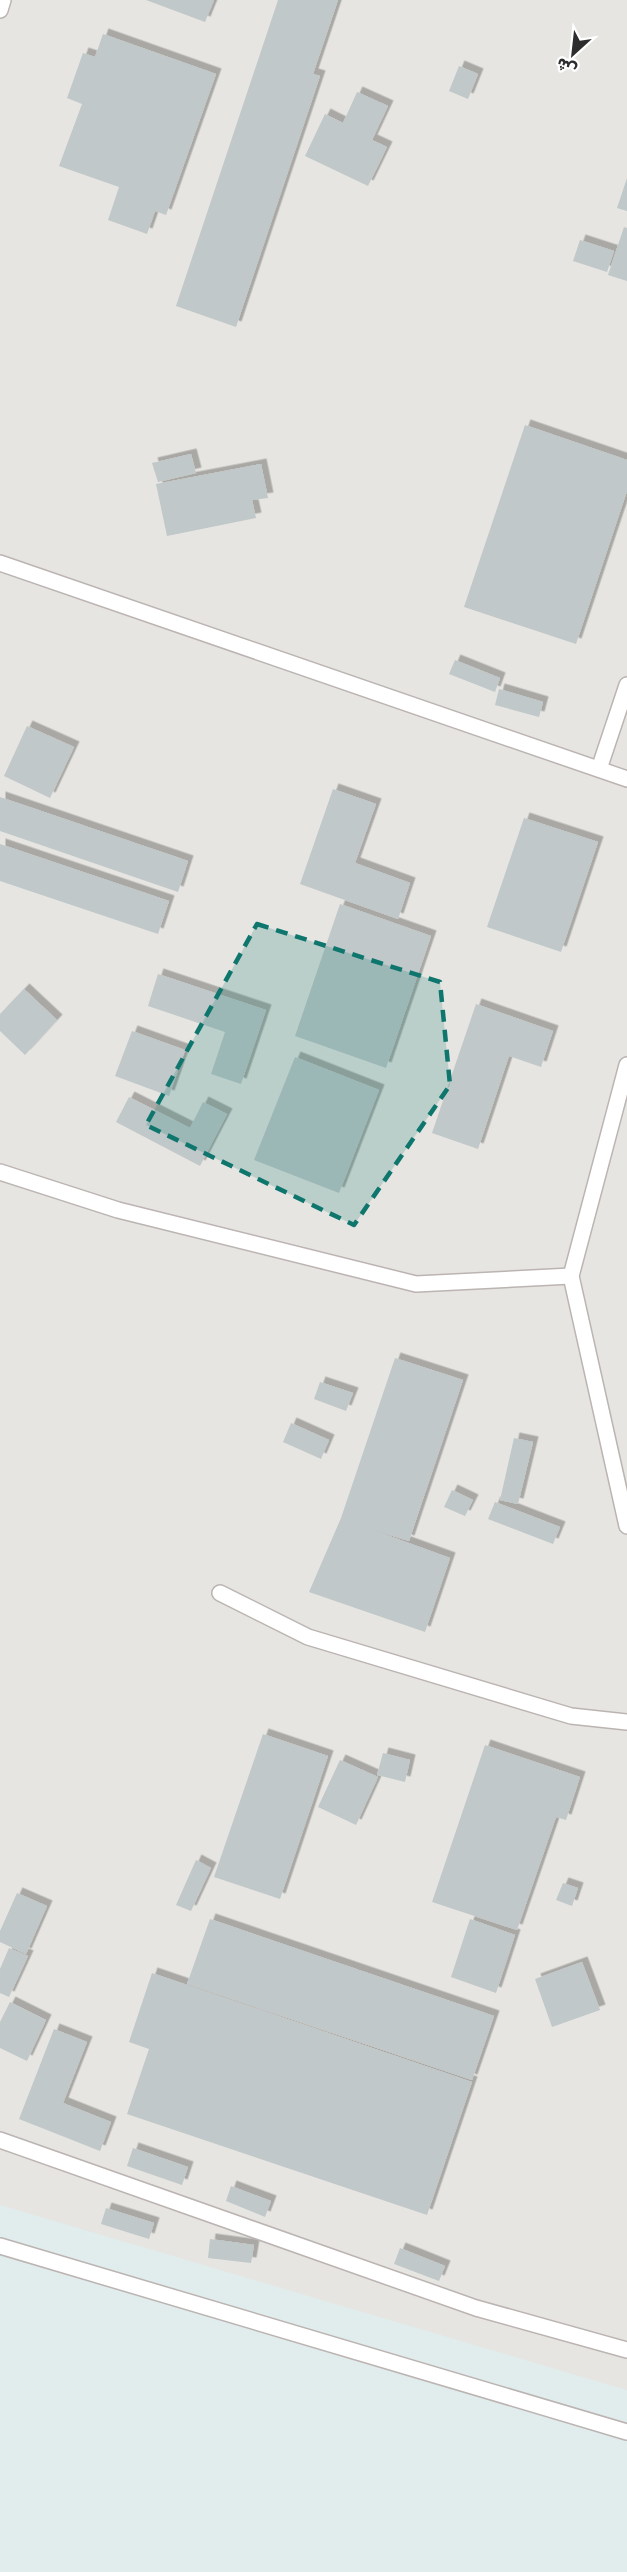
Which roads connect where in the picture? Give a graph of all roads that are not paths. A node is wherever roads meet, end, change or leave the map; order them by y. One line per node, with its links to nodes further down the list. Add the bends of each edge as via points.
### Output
1 (3, 0): 2 (lane)
2 (0, 10)
3 (0, 563): 5 (lane)
4 (627, 685): 5 (lane)
5 (599, 769): 6 (lane)
6 (627, 779)
7 (627, 1065): 9 (lane)
8 (0, 1172): 9 (lane, via 118,1210 416,1284)
9 (571, 1276): 10 (lane)
10 (627, 1526)
11 (220, 1593): 12 (lane, via 308,1637 571,1716)
12 (627, 1722)
13 (0, 2140): 15 (lane, via 476,2308)
14 (0, 2246): 16 (lane)
15 (627, 2350)
16 (627, 2432)

